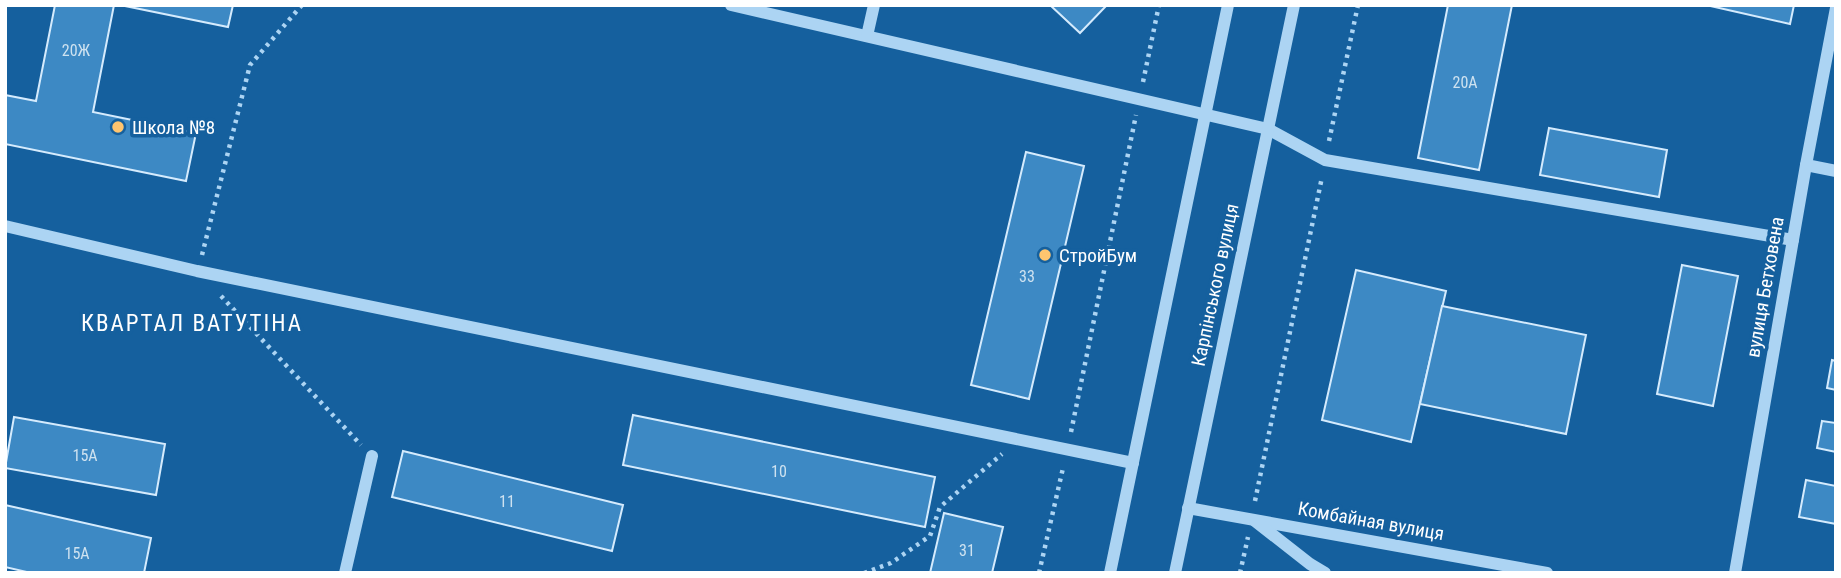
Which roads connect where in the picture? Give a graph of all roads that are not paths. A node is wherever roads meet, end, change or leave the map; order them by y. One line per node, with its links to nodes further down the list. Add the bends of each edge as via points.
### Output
1 (731, 5): 6 (street)
2 (874, 5): 6 (street)
3 (1228, 5): 7 (street)
4 (1294, 5): 8 (street, Карпінського вулиця)
5 (1836, 8): 9 (street, вулиця Бетховена)
6 (867, 36): 7 (street)
7 (1206, 114): 8 (street); 14 (street)
8 (1268, 130): 12 (street, via 1325,160); 15 (street, Карпінського вулиця)
9 (1806, 165): 10 (street); 12 (street, вулиця Бетховена)
10 (1836, 171)
11 (5, 226): 14 (street, via 197,271)
12 (1793, 240): 22 (street, вулиця Бетховена)
13 (372, 456): 17 (street)
14 (1133, 463): 18 (street)
15 (1188, 508): 16 (street, Комбайная вулиця); 19 (street, Карпінського вулиця)
16 (1252, 519): 20 (street); 21 (street, Комбайная вулиця)
17 (345, 573)
18 (1111, 573)
19 (1175, 573)
20 (1325, 573)
21 (1547, 573)
22 (1735, 573)

